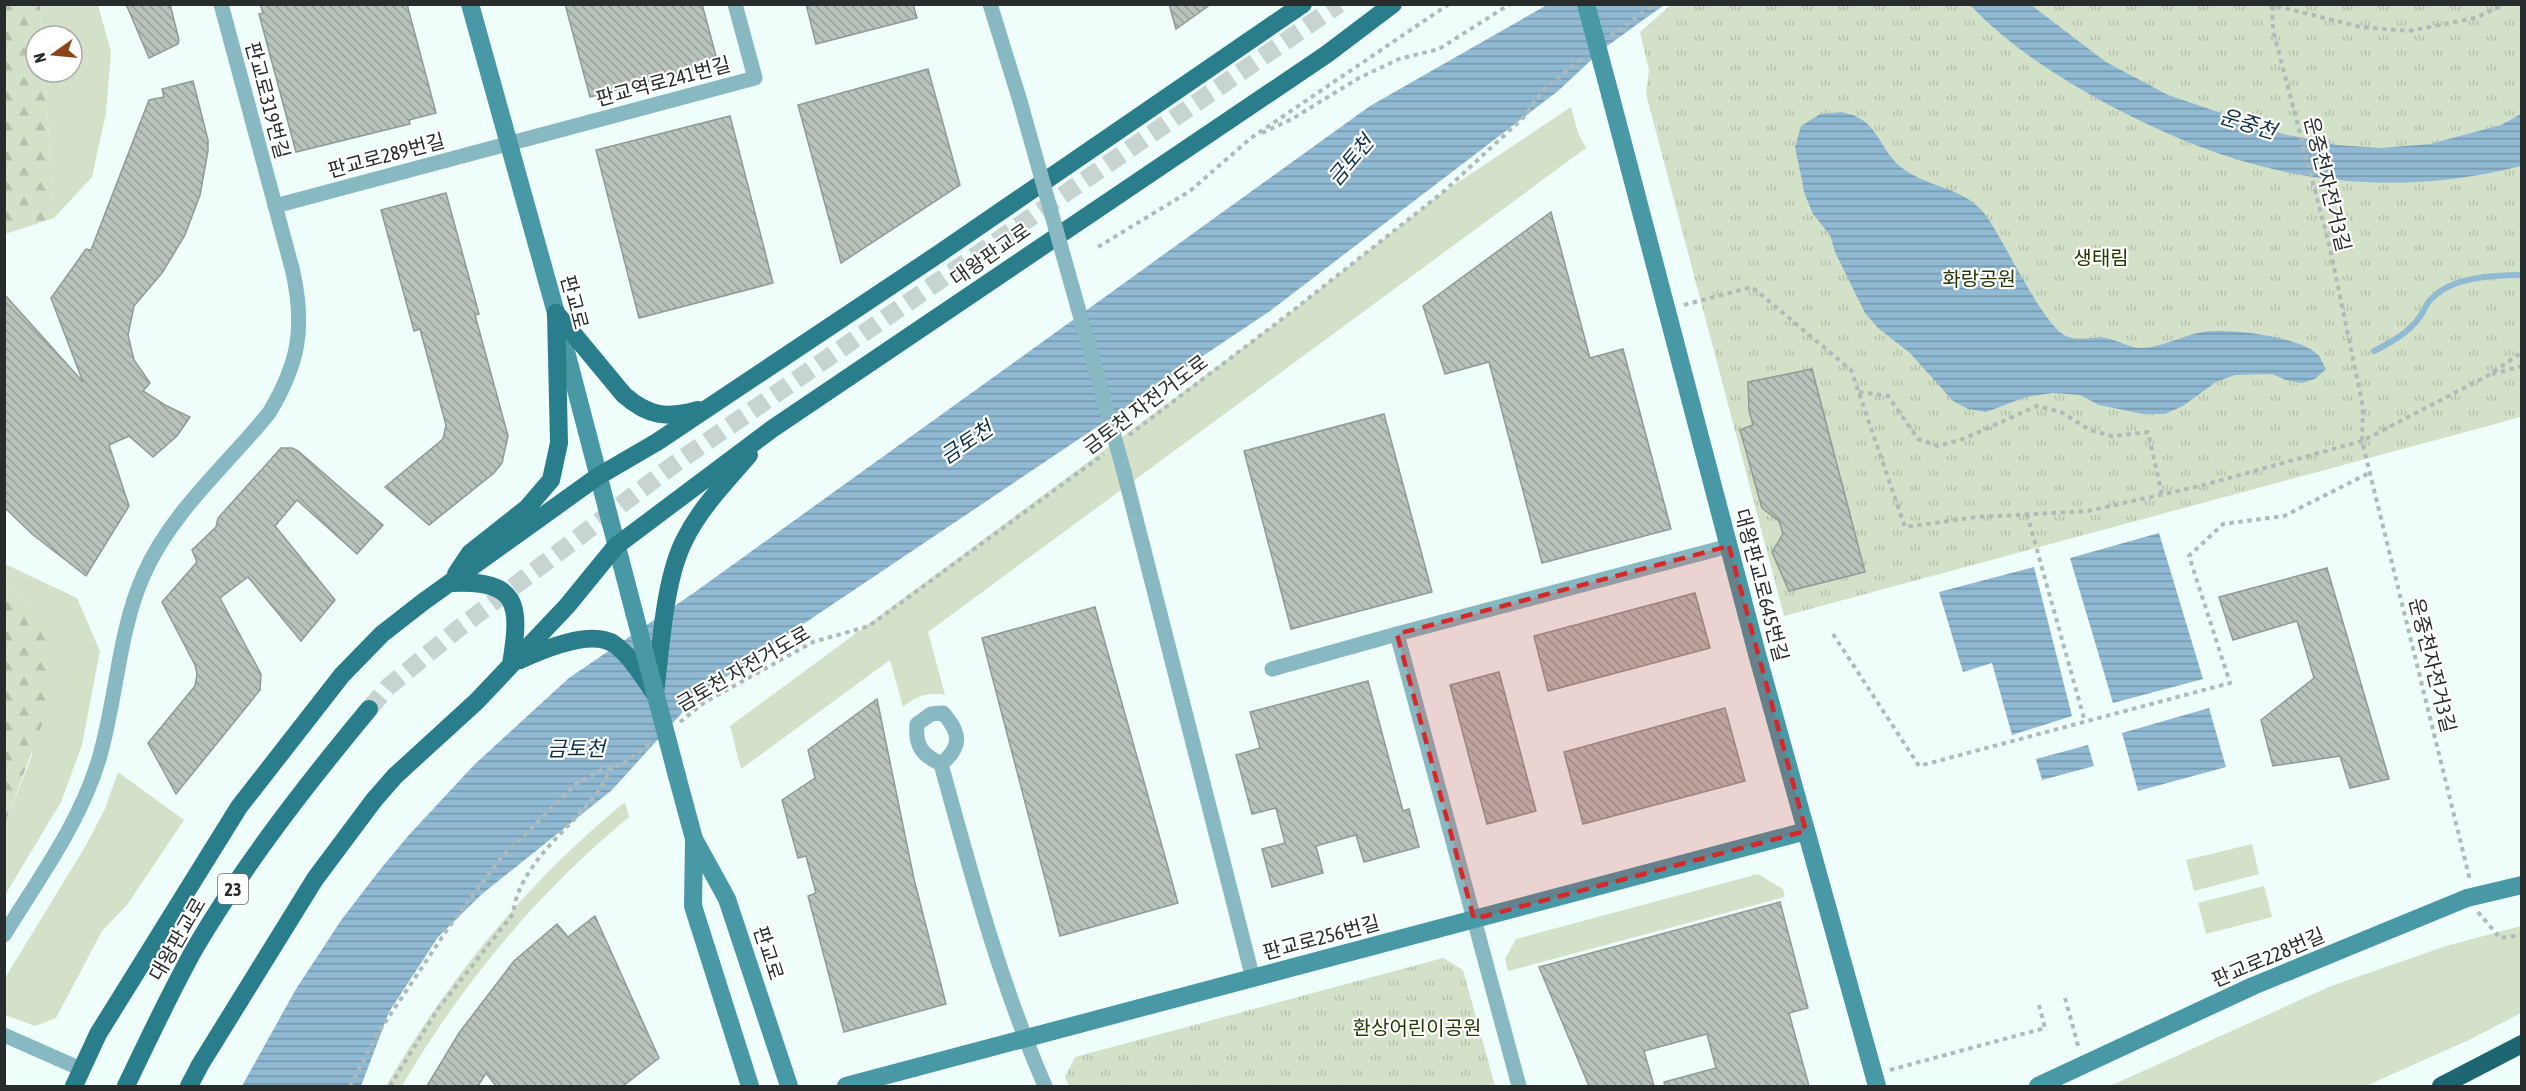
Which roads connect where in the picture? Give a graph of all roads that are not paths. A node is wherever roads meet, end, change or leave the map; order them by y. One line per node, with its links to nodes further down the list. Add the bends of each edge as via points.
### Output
1 (221, 4): 9 (street, 판교로319번길)
2 (470, 4): 8 (street, 판교로)
3 (735, 4): 8 (street, 판교역로241번길, via 755,78)
4 (990, 4): 28 (street, bridge, via 1124,472)
5 (1303, 4): 11 (main road, 대왕판교로)
6 (1393, 4): 12 (main road, 대왕판교로, via 1327,54)
7 (1586, 4): 15 (street, 대왕판교로645번길, bridge)
8 (508, 144): 9 (street, 판교로289번길); 10 (street, 판교로)
9 (275, 206): 27 (street, 판교로319번길, via 298,296 301,329 288,376 269,413 180,516 144,573 125,634 106,734 87,791 63,841)
10 (555, 313): 11 (main road, via 638,407 680,415); 13 (street, 판교로); 16 (main road, via 559,443 551,480 526,508 470,553)
11 (712, 405): 13 (main road, 대왕판교로)
12 (772, 429): 14 (main road, 대왕판교로); 20 (main road, via 708,501 678,554 666,603)
13 (597, 477): 14 (street, 판교로); 16 (main road, 대왕판교로)
14 (616, 546): 18 (main road, 대왕판교로, via 567,606); 20 (street, 판교로, bridge)
15 (1729, 546): 17 (street); 23 (street, 대왕판교로645번길)
16 (451, 584): 18 (main road, via 488,584 500,587 509,597 517,628); 32 (main road, 대왕판교로, via 402,617 362,652 277,757 214,846 112,1010)
17 (1397, 634): 19 (street); 26 (street)
18 (511, 664): 20 (main road, via 562,643 603,640 626,654); 36 (main road, 대왕판교로, via 477,701 395,776 354,824 278,936)
19 (1272, 669)
20 (655, 694): 24 (street, 판교로, bridge)
21 (369, 709): 35 (main road, 대왕판교로 / 23, via 298,795 195,948)
22 (941, 764): 30 (street, via 987,927)
23 (1806, 831): 26 (street, 판교로256번길); 33 (street, 대왕판교로645번길)
24 (694, 839): 37 (street, 판교로, via 693,906); 38 (street, 판교로, via 727,899)
25 (2522, 885): 42 (street, 판교로228번길, via 2467,897 2253,986)
26 (1474, 919): 28 (street, 판교로256번길); 41 (street)
27 (4, 934)
28 (1253, 979): 30 (street, 판교로256번길)
29 (4, 1035): 32 (street)
30 (1025, 1040): 39 (street, 판교로256번길); 40 (street)
31 (2522, 1044): 43 (highway)
32 (81, 1069): 34 (main road, 대왕판교로)
33 (1876, 1080)
34 (74, 1086)
35 (126, 1086)
36 (189, 1086)
37 (750, 1086)
38 (789, 1086)
39 (846, 1086)
40 (1045, 1086)
41 (1519, 1086)
42 (2038, 1086)
43 (2441, 1086)

